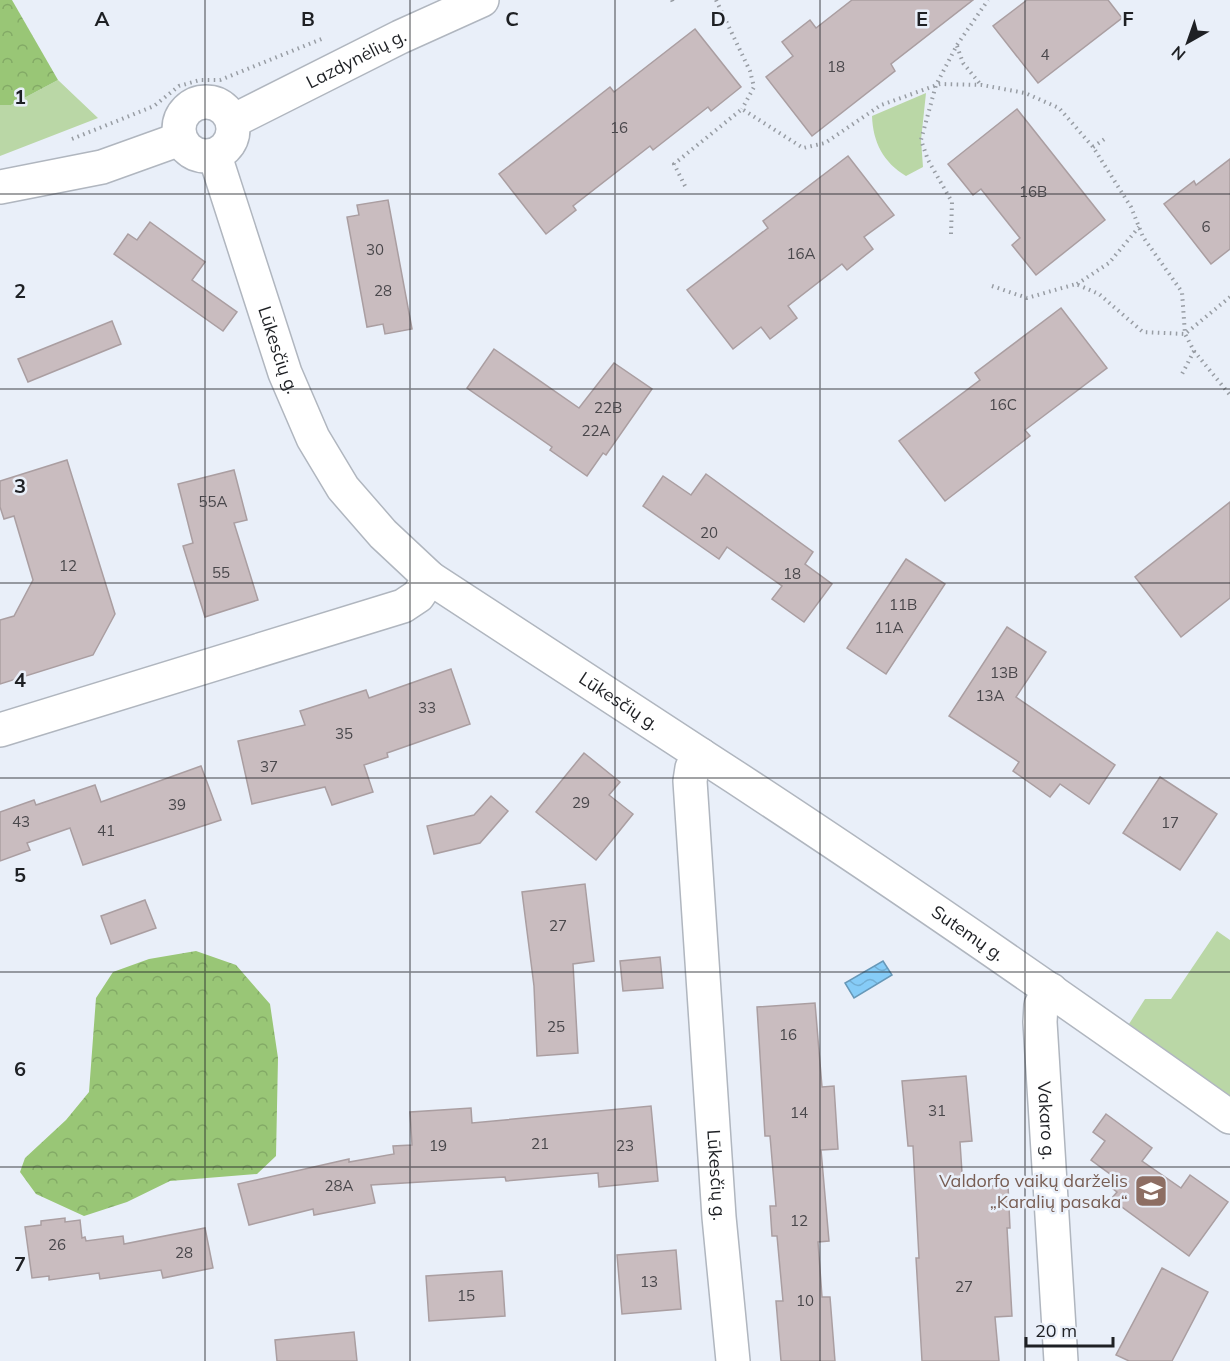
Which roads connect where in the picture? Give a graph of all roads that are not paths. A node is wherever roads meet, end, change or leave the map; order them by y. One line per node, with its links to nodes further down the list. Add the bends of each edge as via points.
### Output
1 (482, 0): 2 (street, Lazdynėlių g.)
2 (233, 121): 3 (street, via 227,110 216,103 192,105 182,114 178,126); 4 (street, via 234,135 227,148)
3 (180, 140): 4 (street, via 189,151); 5 (street, via 102,167)
4 (215, 156): 6 (street, Lūkesčių g., via 285,373 313,438 343,488 383,534)
5 (0, 187)
6 (430, 578): 7 (street, via 418,597 404,606); 8 (street, Lūkesčių g.)
7 (0, 730)
8 (701, 755): 9 (street, Sutemų g.); 11 (street, Lūkesčių g., via 692,768 690,781 719,1216)
9 (1051, 990): 10 (street, Sutemų g.); 12 (street, Vakaro g., via 1041,1005 1040,1022)
10 (1230, 1117)
11 (733, 1361)
12 (1061, 1361)

